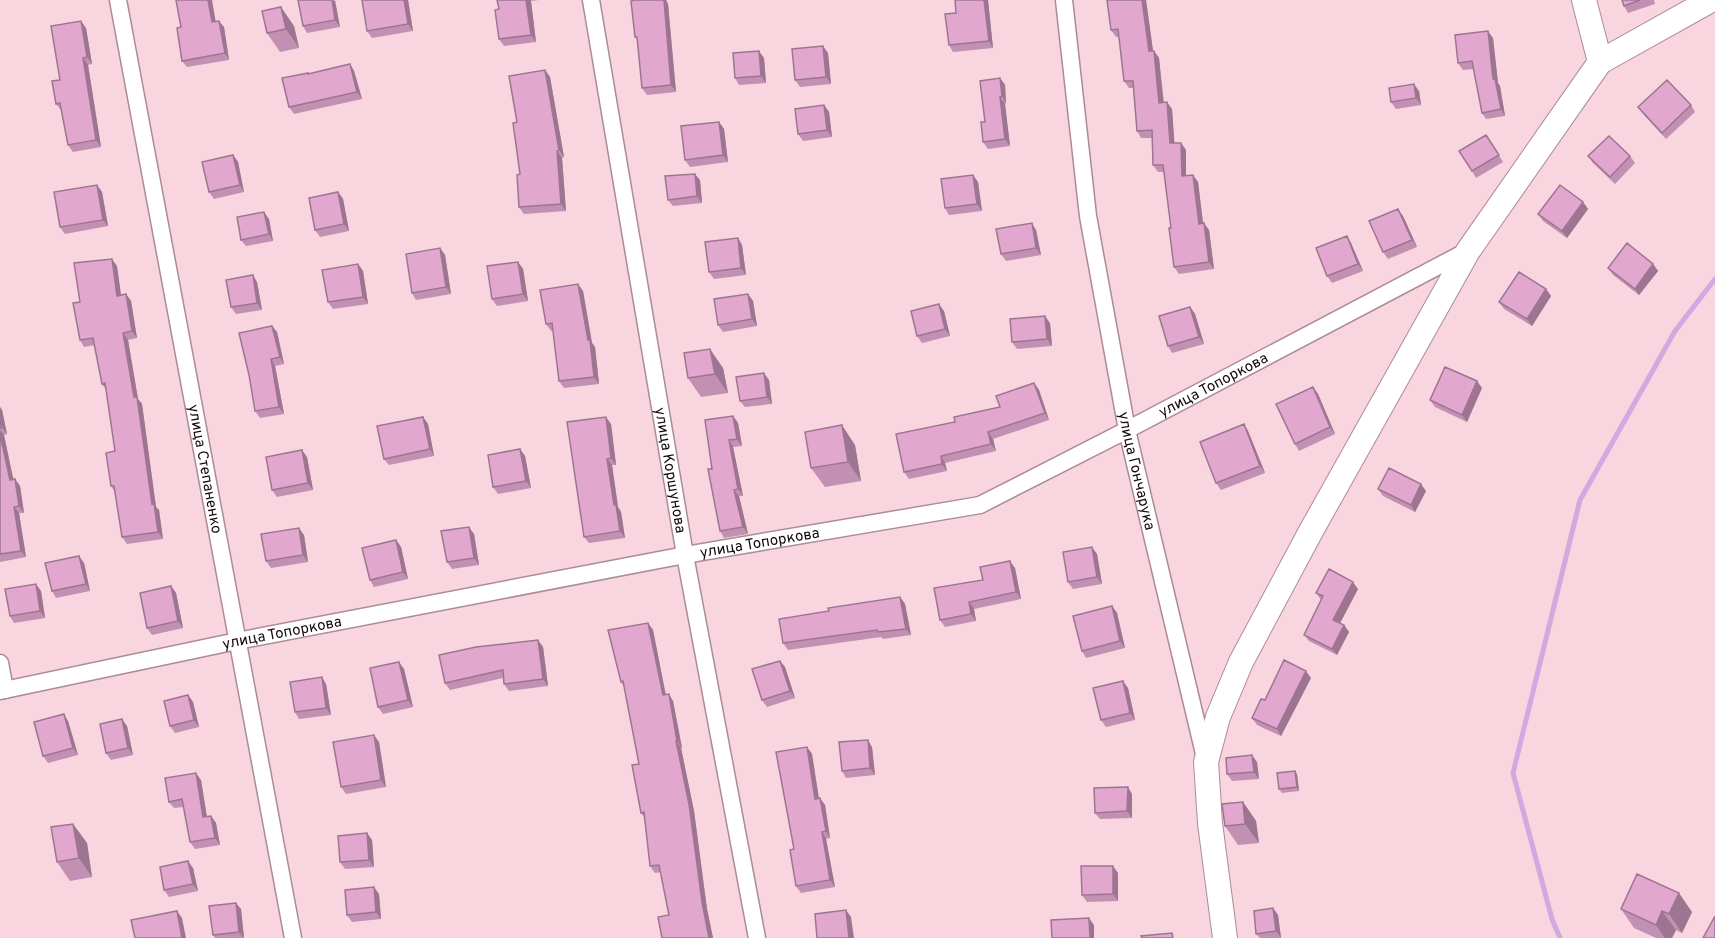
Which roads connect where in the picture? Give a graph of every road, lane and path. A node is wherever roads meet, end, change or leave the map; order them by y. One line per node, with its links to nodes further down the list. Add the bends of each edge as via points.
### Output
1 (118, 0): 10 (street, улица Степаненко)
2 (591, 0): 9 (street, улица Коршунова)
3 (1064, 0): 8 (street, улица Гончарука, via 1088,216)
4 (1584, 0): 6 (street)
5 (1712, 0): 6 (street, улица Топоркова)
6 (1600, 62): 7 (street, улица Топоркова)
7 (1468, 251): 8 (street, улица Топоркова); 13 (street, улица Топоркова, via 1240,662 1218,717)
8 (1127, 430): 9 (street, улица Топоркова, via 980,505); 13 (street, улица Гончарука)
9 (685, 555): 10 (street, улица Топоркова); 15 (street, улица Коршунова)
10 (237, 640): 12 (street, улица Топоркова); 14 (street, улица Степаненко)
11 (0, 663): 12 (street)
12 (3, 691)
13 (1206, 762): 16 (street, улица Гончарука)
14 (293, 938)
15 (757, 938)
16 (1226, 938)

